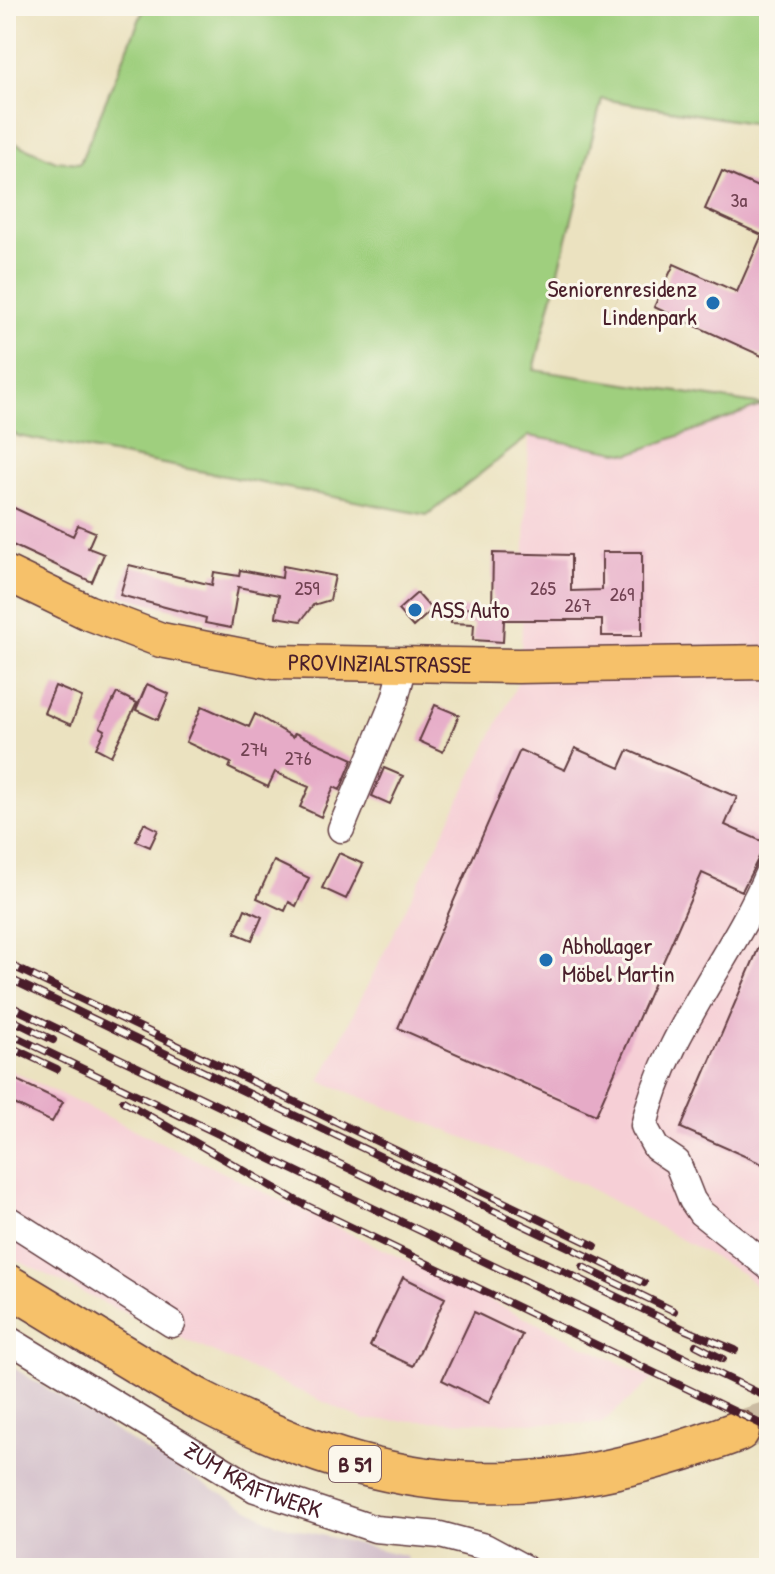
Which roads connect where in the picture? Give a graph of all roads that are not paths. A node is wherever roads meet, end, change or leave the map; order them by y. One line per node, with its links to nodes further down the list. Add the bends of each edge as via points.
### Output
1 (6, 573): 3 (main road, PROVINZIALSTRASSE, via 122,627 216,654 274,662)
2 (769, 662): 3 (main road, PROVINZIALSTRASSE)
3 (404, 665): 4 (lane)
4 (341, 829)
5 (769, 871): 7 (lane, via 750,915 704,985 662,1071 644,1126 656,1148 677,1162 701,1213)
6 (6, 1218): 9 (lane)
7 (769, 1267)
8 (6, 1284): 11 (highway, B 51, via 203,1401 273,1435 372,1469 467,1482 564,1480 679,1454)
9 (172, 1324)
10 (6, 1338): 12 (lane, ZUM KRAFTWERK, via 255,1489 375,1529 440,1535 485,1547)
11 (739, 1431)
12 (524, 1568)

